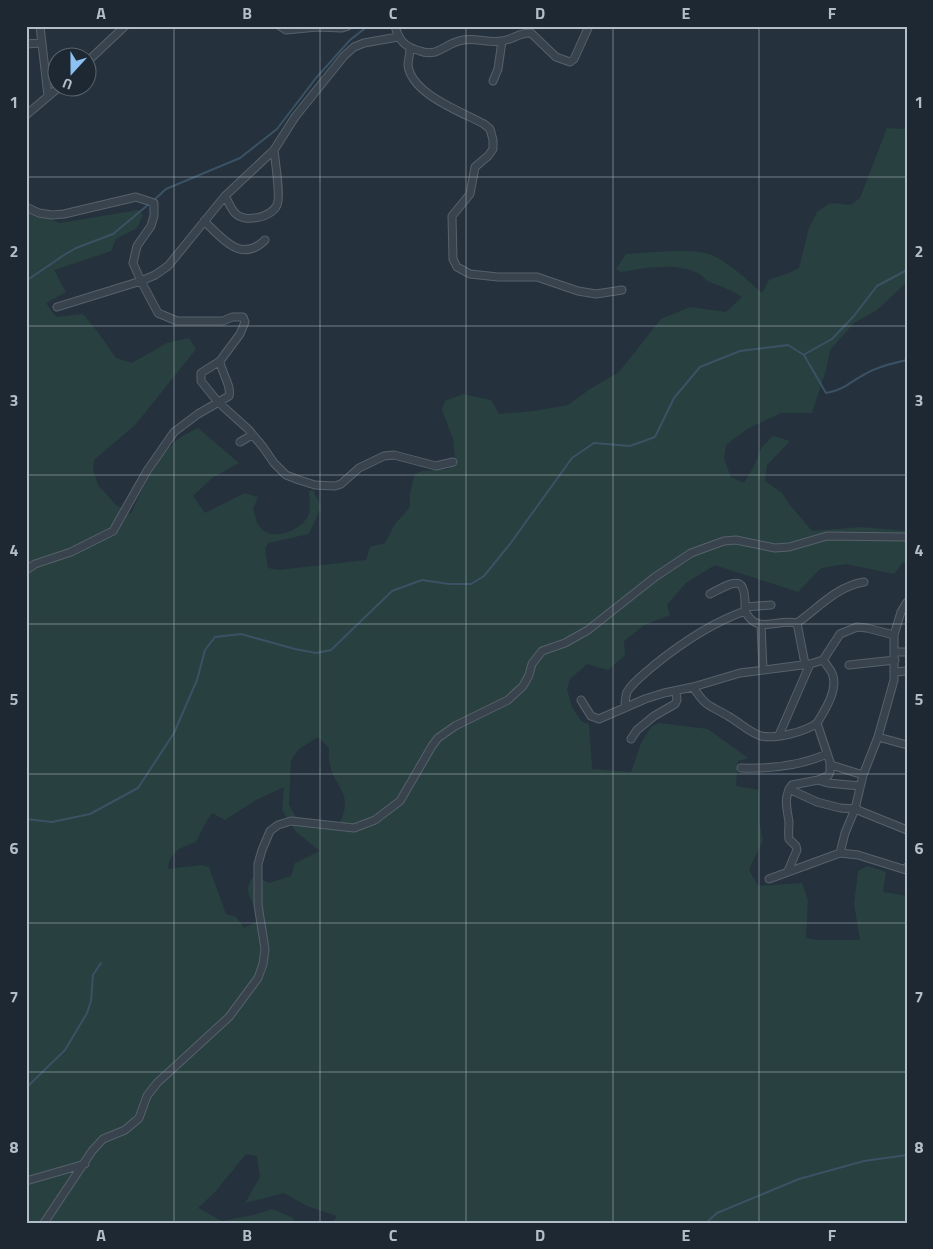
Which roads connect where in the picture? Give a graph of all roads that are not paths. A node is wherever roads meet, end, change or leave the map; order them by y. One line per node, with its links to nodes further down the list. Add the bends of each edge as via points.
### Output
1 (40, 26): 10 (street)
2 (126, 26): 13 (street)
3 (280, 26): 4 (street, via 286,30)
4 (317, 26): 5 (street)
5 (348, 26)
6 (394, 26): 8 (street)
7 (589, 26): 9 (street, via 570,62 556,57 531,33 525,32)
8 (398, 37): 12 (street); 17 (street, via 364,43 344,56 295,117)
9 (502, 41): 12 (street, via 465,40 450,43 431,53); 14 (street)
10 (42, 43): 11 (street); 15 (street)
11 (26, 44)
12 (410, 49): 23 (street, via 408,65 422,88 437,100 484,124 490,129 493,140 488,156 475,167 470,194 452,216 453,259 457,267 470,274 537,277 596,294)
13 (98, 53)
14 (493, 81)
15 (48, 96): 16 (street)
16 (26, 115)
17 (274, 150): 18 (street); 18 (street, via 278,196 277,206 270,213 255,218 243,217 236,214)
18 (225, 196): 20 (street)
19 (26, 206): 22 (street, via 52,215 136,197 150,202 154,216 137,246 133,263)
20 (204, 221): 21 (street, via 235,249 250,250); 22 (street, via 168,266)
21 (265, 240)
22 (141, 282): 24 (street); 25 (street, via 158,313 177,322 243,317 246,322 244,328)
23 (622, 290)
24 (57, 307)
25 (220, 361): 26 (street, via 230,391 229,396); 26 (street, via 200,377)
26 (218, 402): 27 (street); 31 (street, via 174,432 147,471 113,531)
27 (252, 434): 28 (street); 29 (street, via 286,475 315,485 341,484 359,468 384,456 394,455 436,466)
28 (240, 442)
29 (453, 462)
30 (907, 537): 70 (street, via 827,536 775,548 736,540 691,553 588,630 542,651 532,664 523,686 508,700 438,738 400,800 385,813 354,828 291,821 270,831 258,864 258,905 265,949 258,978 229,1017 157,1083 147,1096 139,1118 125,1130 103,1139)
31 (26, 570)
32 (864, 582): 37 (street, via 844,588)
33 (710, 594): 36 (street, via 727,584 740,584 744,589)
34 (907, 602): 39 (street)
35 (771, 605): 36 (street)
36 (745, 609): 38 (street, via 750,620); 51 (street, via 680,645 636,680 627,693)
37 (796, 623): 38 (street); 43 (street)
38 (760, 625): 45 (street)
39 (894, 635): 41 (street); 42 (street, via 867,628 848,630 840,634)
40 (907, 652): 41 (street)
41 (895, 656): 44 (street); 47 (street)
42 (823, 660): 43 (street); 52 (street, via 834,683)
43 (808, 664): 45 (street); 53 (street)
44 (849, 665)
45 (763, 670): 48 (street)
46 (907, 671): 47 (street)
47 (895, 672): 54 (street)
48 (693, 687): 49 (street); 53 (street, via 702,702 760,736)
49 (676, 691): 51 (street); 55 (street, via 676,704 654,716)
50 (581, 700): 51 (street, via 594,718 599,719)
51 (626, 708)
52 (817, 723): 53 (street, via 800,732); 57 (street)
53 (779, 735)
54 (878, 737): 56 (street); 60 (street)
55 (631, 739)
56 (907, 745)
57 (827, 754): 58 (street); 59 (street, via 794,765)
58 (831, 765): 60 (street); 61 (street, via 828,776)
59 (741, 768)
60 (863, 775): 62 (street)
61 (818, 780): 62 (street); 63 (street, via 798,783)
62 (860, 786): 64 (street)
63 (790, 788): 64 (street, via 826,805); 68 (street, via 785,801 789,839 797,850)
64 (855, 810): 65 (street); 66 (street)
65 (907, 830)
66 (840, 853): 67 (street); 68 (street)
67 (907, 868)
68 (788, 871): 69 (street)
69 (769, 879)
70 (85, 1164): 71 (street); 72 (street)
71 (26, 1181)
72 (44, 1223)

